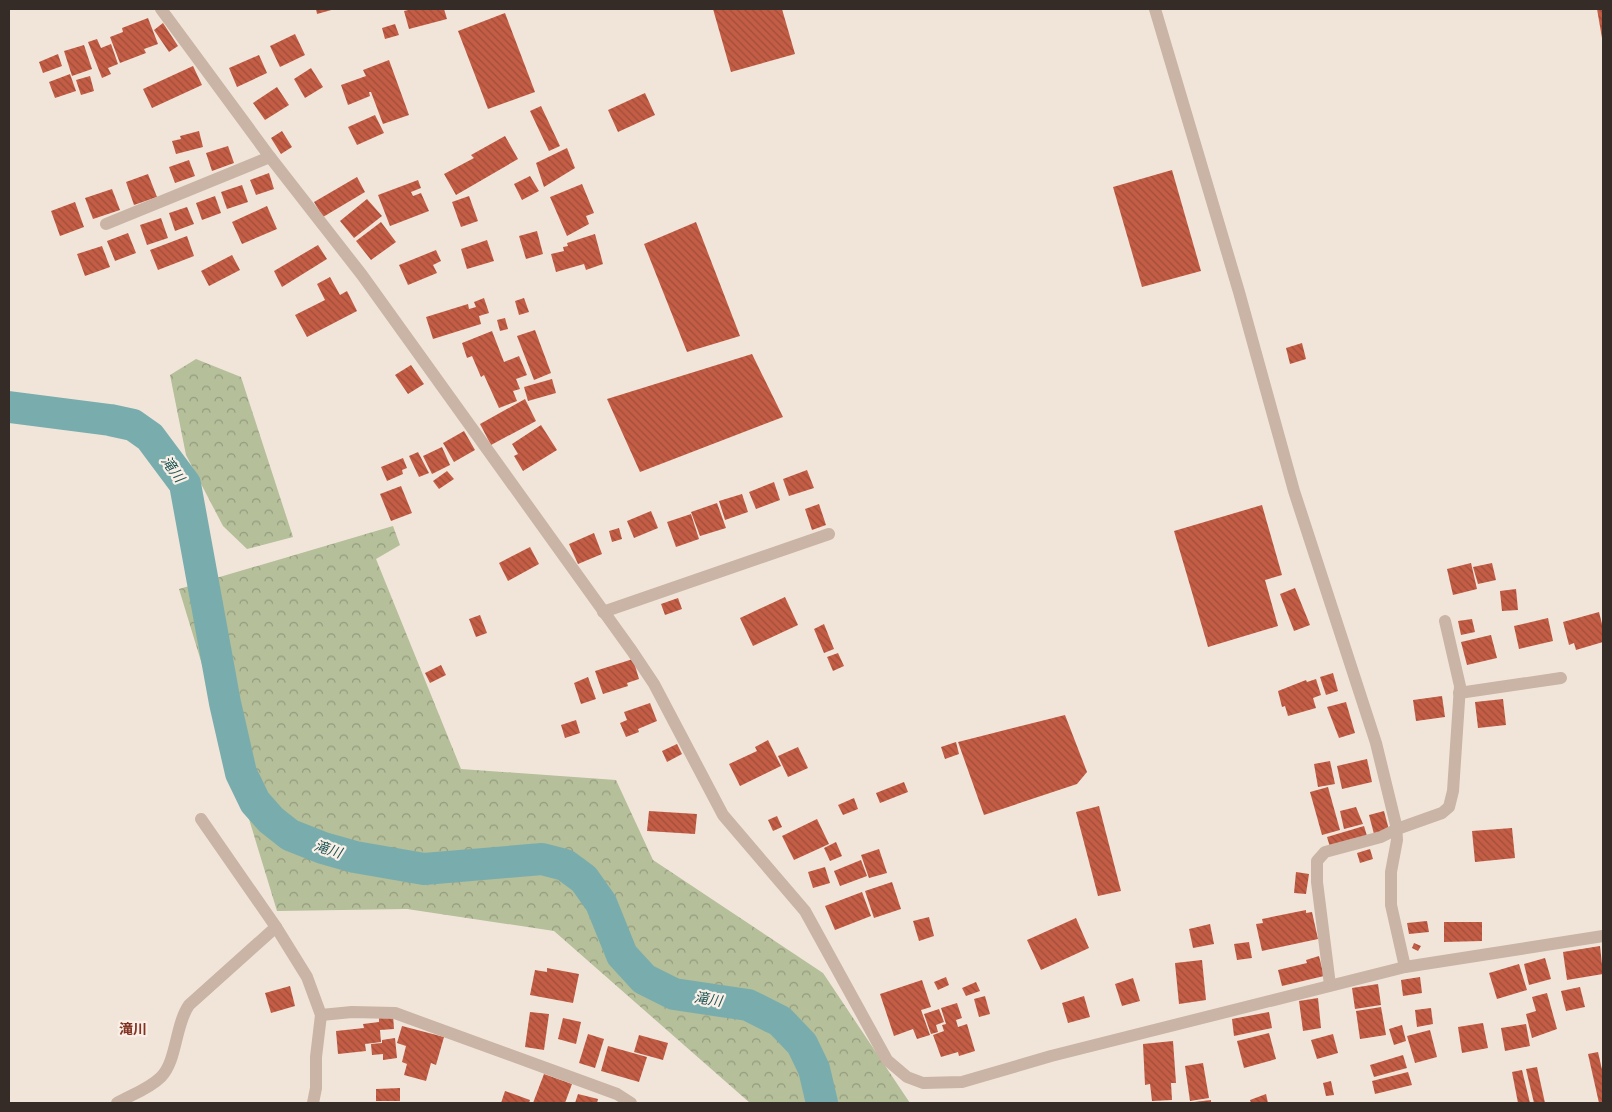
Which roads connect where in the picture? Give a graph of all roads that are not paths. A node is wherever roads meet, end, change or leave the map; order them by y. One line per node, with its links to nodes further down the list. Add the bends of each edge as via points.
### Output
1 (162, 9): 3 (street)
2 (1155, 9): 11 (street, via 1294,491 1376,743)
3 (270, 157): 4 (street); 6 (street, via 362,275)
4 (106, 224)
5 (829, 534): 6 (street)
6 (603, 612): 15 (street, via 654,684 724,816 805,911 886,1060 907,1077 923,1083 962,1082)
7 (1445, 621): 9 (street)
8 (1561, 678): 9 (street)
9 (1459, 693): 11 (street, via 1453,791 1449,807 1442,813)
10 (201, 819): 12 (street)
11 (1397, 828): 14 (street, via 1391,872 1391,905); 15 (street, via 1381,837 1325,852 1317,861)
12 (276, 927): 16 (street, via 307,977); 17 (street, via 189,1005 182,1016 163,1075)
13 (1603, 936): 14 (street)
14 (1405, 967): 15 (street)
15 (1330, 984)
16 (321, 1015): 18 (street); 19 (street, via 396,1013 617,1094)
17 (117, 1103)
18 (313, 1103)
19 (631, 1103)

